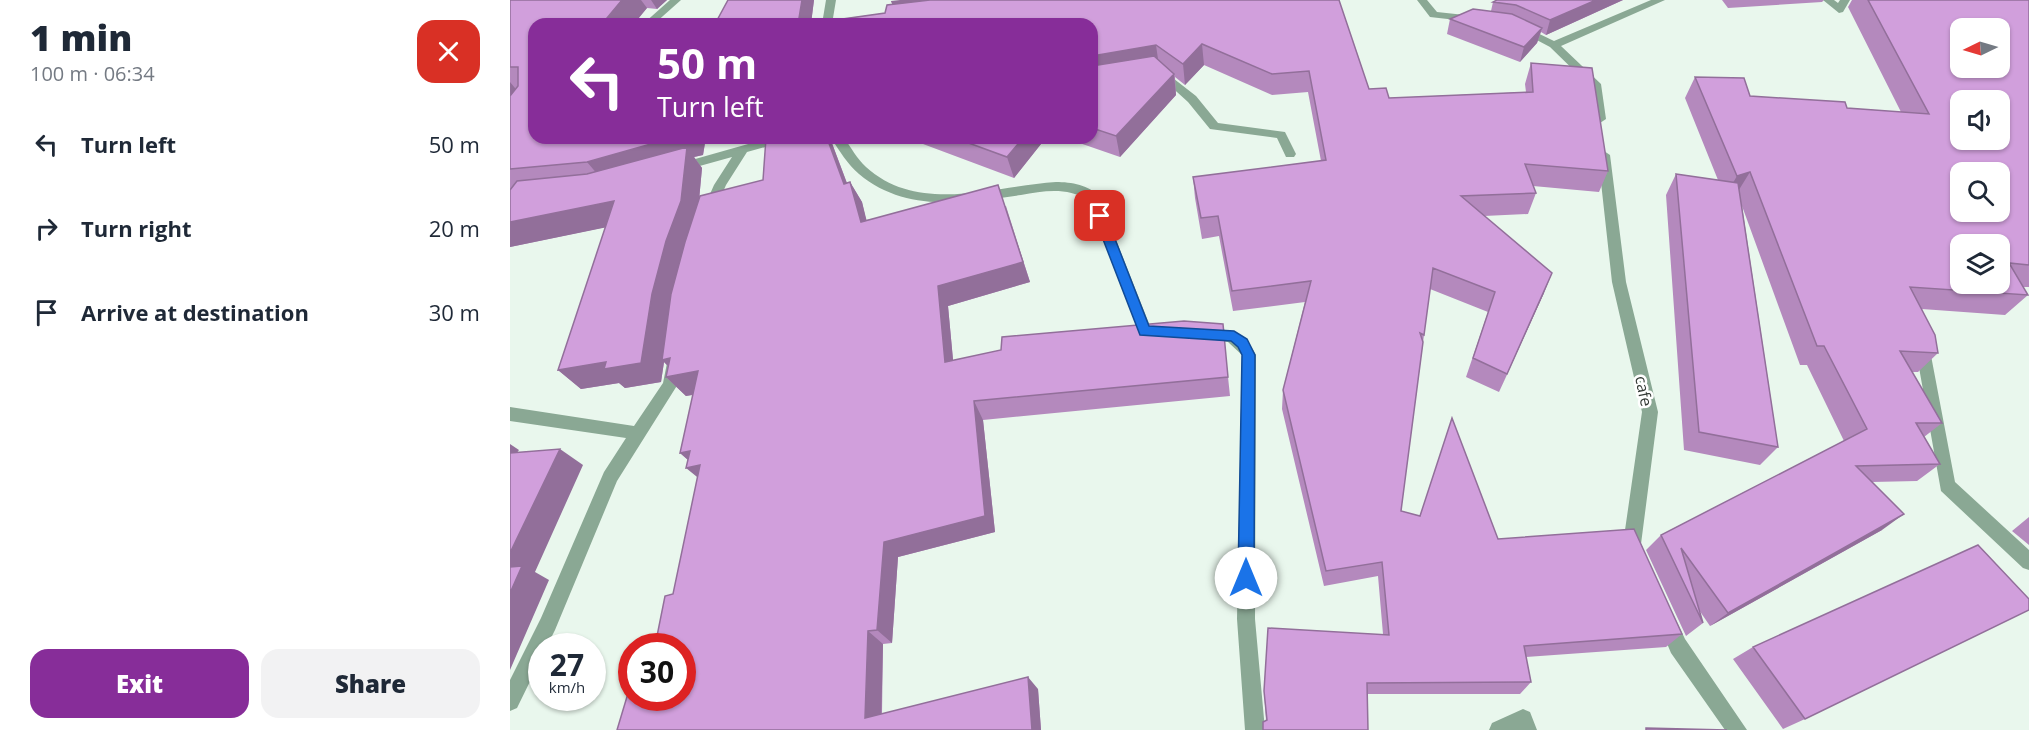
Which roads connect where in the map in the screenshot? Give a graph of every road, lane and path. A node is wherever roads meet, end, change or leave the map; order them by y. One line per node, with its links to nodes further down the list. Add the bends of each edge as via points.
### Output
1 (676, 0): 7 (street)
2 (831, 0): 8 (street)
3 (1422, 0): 9 (street, via 1434,15)
4 (1660, 0): 11 (street)
5 (1828, 0): 6 (street, via 1839,10)
6 (1845, 0)
7 (655, 18)
8 (828, 18)
9 (1490, 21)
10 (1511, 24): 11 (street, cafe)
11 (1554, 45): 26 (street, cafe, via 1595,84 1618,282 1650,412 1632,544)
12 (1148, 73): 16 (street, via 1159,71 1192,99 1214,126 1281,135)
13 (762, 144): 15 (street)
14 (842, 144): 19 (street, via 863,171 885,185 920,197 958,199 1060,185 1080,188 1093,197 1144,331)
15 (741, 150): 17 (street); 18 (street, via 720,185)
16 (1290, 154)
17 (662, 172)
18 (704, 228)
19 (1167, 332)
20 (1189, 333): 29 (street, via 1234,336 1249,355 1246,619)
21 (1921, 338): 25 (street, via 1947,486)
22 (675, 349): 24 (street, via 670,384)
23 (510, 414): 24 (street)
24 (638, 433): 28 (street, via 610,477 548,624)
25 (2029, 562)
26 (1642, 564)
27 (1660, 605): 32 (street, via 1678,646)
28 (510, 701)
29 (1255, 730)
30 (1499, 730): 31 (street, via 1523,719)
31 (1527, 730)
32 (1737, 730)

